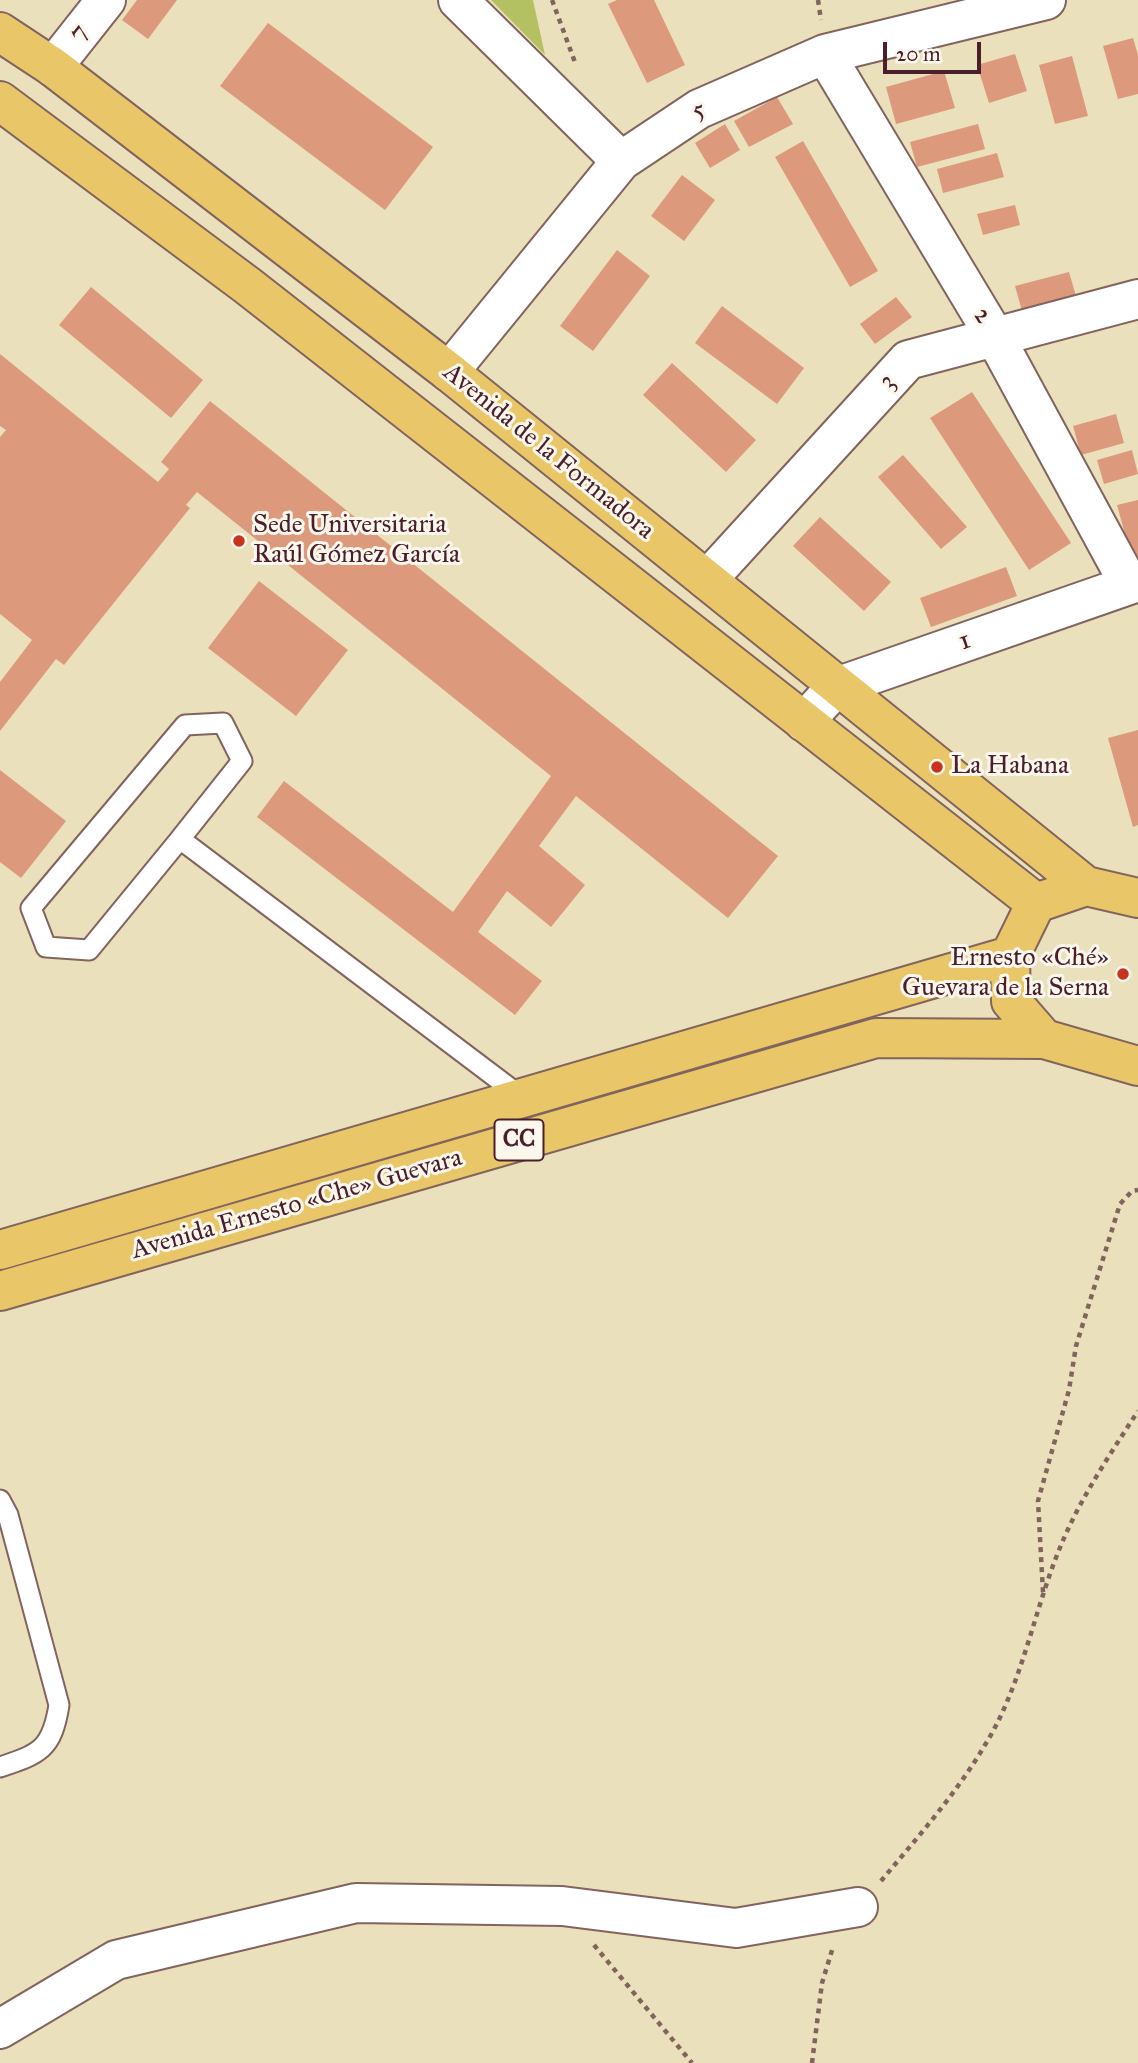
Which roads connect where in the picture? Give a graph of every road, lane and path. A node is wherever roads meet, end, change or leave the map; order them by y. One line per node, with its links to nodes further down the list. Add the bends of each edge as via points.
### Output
1 (106, 0): 6 (street, 7)
2 (458, 0): 8 (street)
3 (1046, 0): 5 (street, 5)
4 (0, 32): 6 (main road, Avenida de la Formadora)
5 (825, 54): 8 (street, 5, via 699,109); 10 (street, 2)
6 (53, 67): 11 (main road, Avenida de la Formadora)
7 (0, 101): 15 (main road, Avenida de la Formadora, via 248,286)
8 (621, 161): 11 (street, 5)
9 (1138, 299): 10 (street, 3)
10 (995, 337): 12 (street, 3, via 908,360); 13 (street, 2)
11 (449, 372): 12 (main road, Avenida de la Formadora)
12 (707, 580): 14 (main road, Avenida de la Formadora)
13 (1134, 583): 14 (street, 1)
14 (836, 687): 15 (street, 1); 17 (main road, Avenida de la Formadora)
15 (804, 722): 19 (main road, Avenida de la Formadora)
16 (180, 839): 16 (lane, via 89,950 46,947 32,908 185,725 223,723 242,761); 23 (lane)
17 (1086, 886): 18 (main road); 19 (main road)
18 (1138, 898)
19 (1036, 903): 20 (main road)
20 (1010, 956): 21 (main road, via 1011,1001); 23 (main road, Avenida Ernesto «Che» Guevara / CC)
21 (1044, 1039): 22 (main road, CC); 24 (main road, Avenida Ernesto «Che» Guevara / CC, via 876,1038)
22 (1138, 1066)
23 (523, 1097): 24 (lane); 26 (main road, Avenida Ernesto «Che» Guevara / CC)
24 (538, 1135): 27 (main road, Avenida Ernesto «Che» Guevara / CC)
25 (1138, 1190): 30 (path, via 1120,1204 1076,1346 1069,1390 1038,1501)
26 (0, 1250)
27 (0, 1291)
28 (1138, 1411): 30 (path, via 1086,1492)
29 (0, 1500): 31 (lane, via 8,1515 59,1705 56,1723 34,1756)
30 (1044, 1597): 33 (path, via 1017,1677 986,1744 927,1826)
31 (0, 1767)
32 (562, 1906): 33 (street, via 736,1928); 34 (street, via 356,1903 116,1960); 35 (path)
33 (858, 1907): 36 (path, via 834,1945 822,1983)
34 (0, 2028)
35 (692, 2063)
36 (812, 2063)

